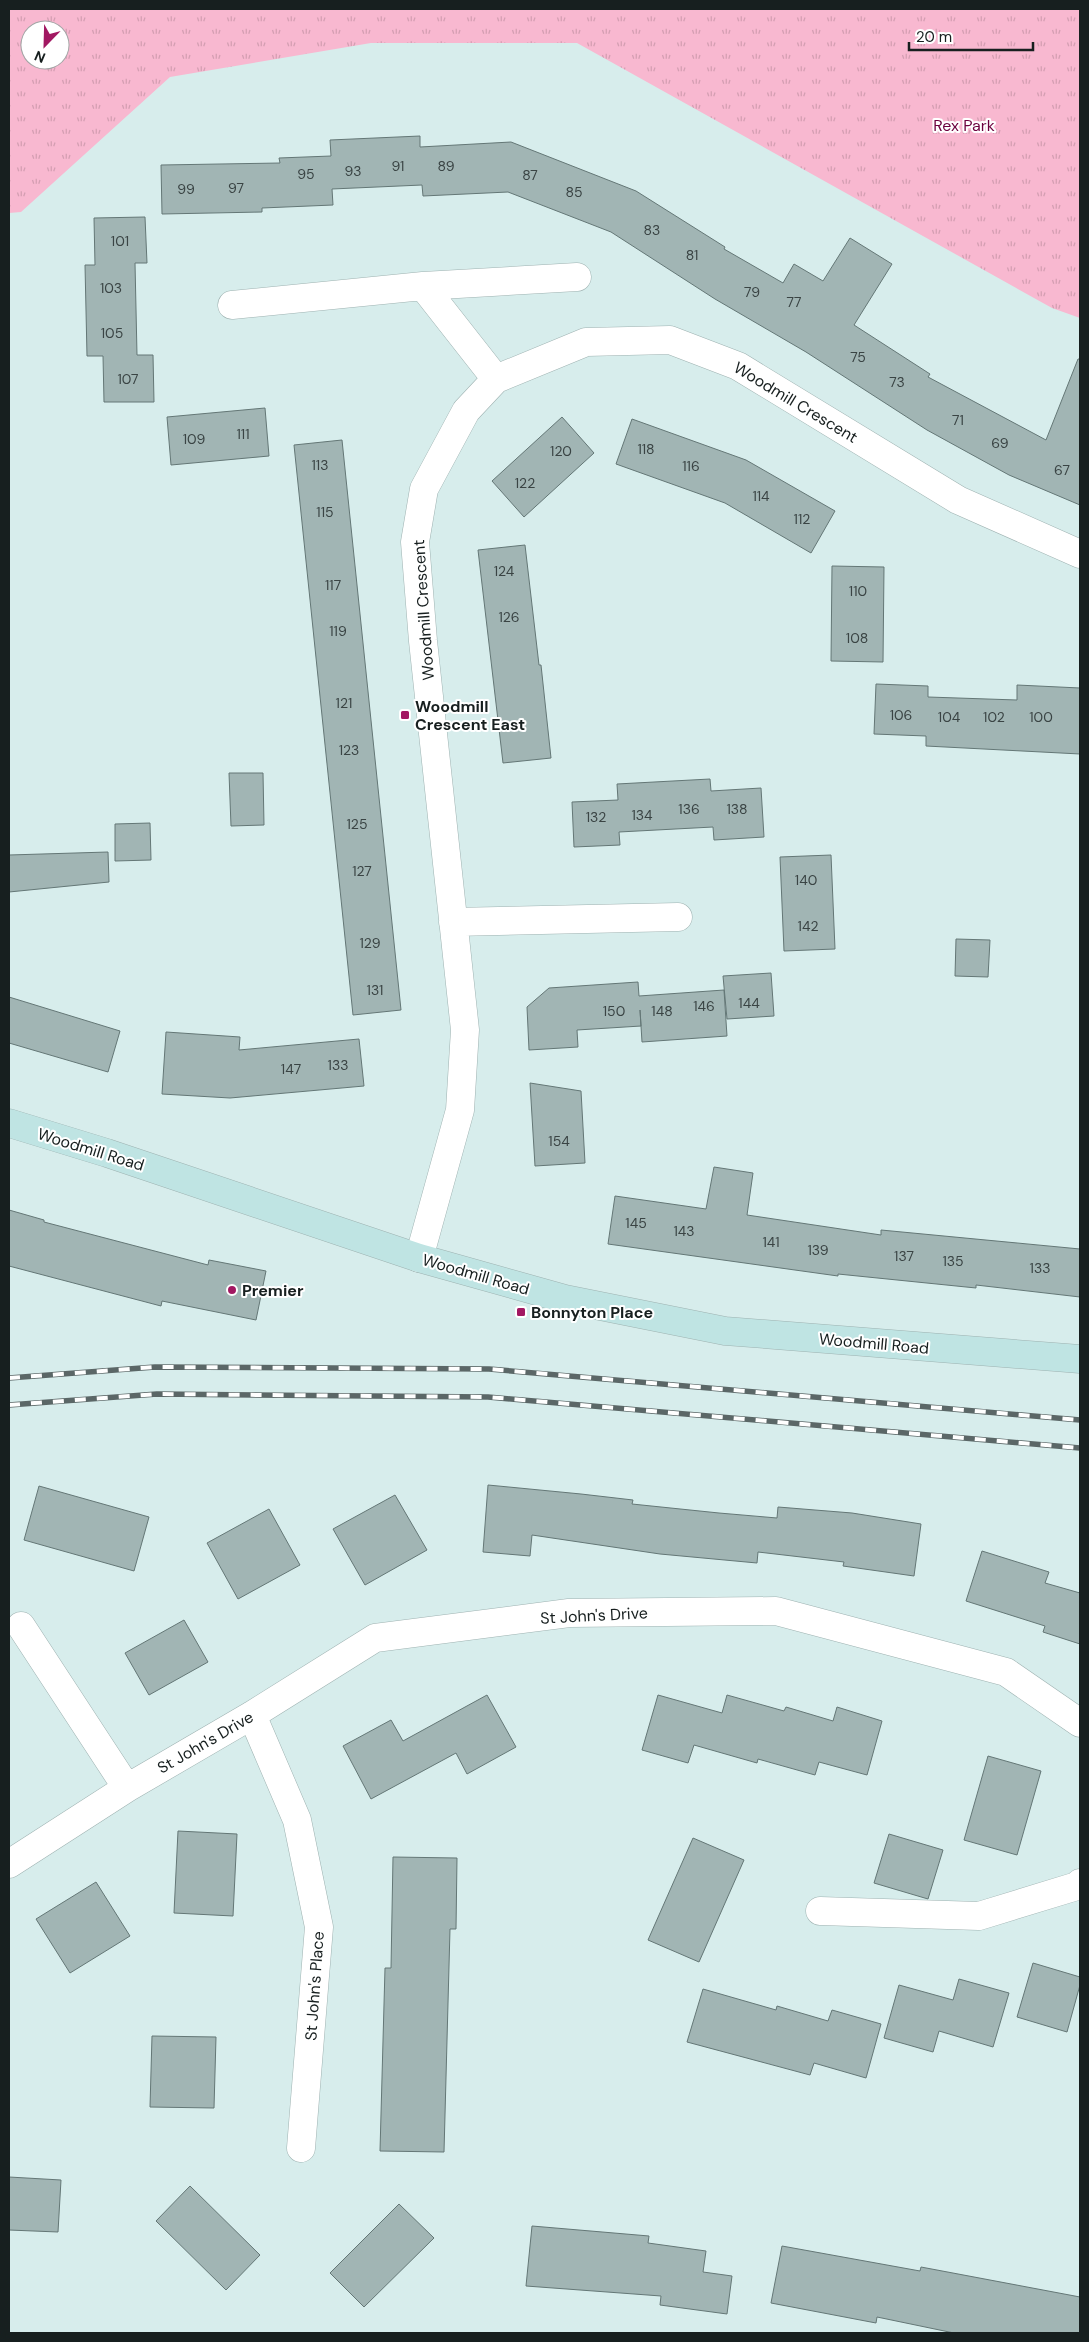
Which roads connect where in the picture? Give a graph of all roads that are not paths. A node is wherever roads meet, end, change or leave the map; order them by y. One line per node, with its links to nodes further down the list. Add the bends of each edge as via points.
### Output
1 (577, 277): 2 (street)
2 (423, 286): 3 (street); 4 (street)
3 (232, 305)
4 (496, 379): 5 (street, Woodmill Crescent, via 586,342 670,340 738,366 958,500); 7 (street, Woodmill Crescent, via 466,411 424,489 415,542)
5 (1080, 554)
6 (678, 918): 7 (street)
7 (454, 922): 9 (street, Woodmill Crescent, via 465,1030 460,1110)
8 (9, 1123): 9 (street, Woodmill Road)
9 (419, 1258): 10 (street, Woodmill Road, via 565,1299 725,1331)
10 (1080, 1359)
11 (21, 1626): 14 (street)
12 (252, 1715): 13 (street, St John's Drive, via 374,1638 569,1613 776,1611 1006,1672); 14 (street, St John's Drive); 18 (street, St John's Place, via 297,1820 319,1927)
13 (1080, 1723)
14 (127, 1788): 15 (street, St John's Drive)
15 (9, 1864)
16 (1080, 1883): 17 (street, via 979,1916)
17 (820, 1911)
18 (301, 2148)

